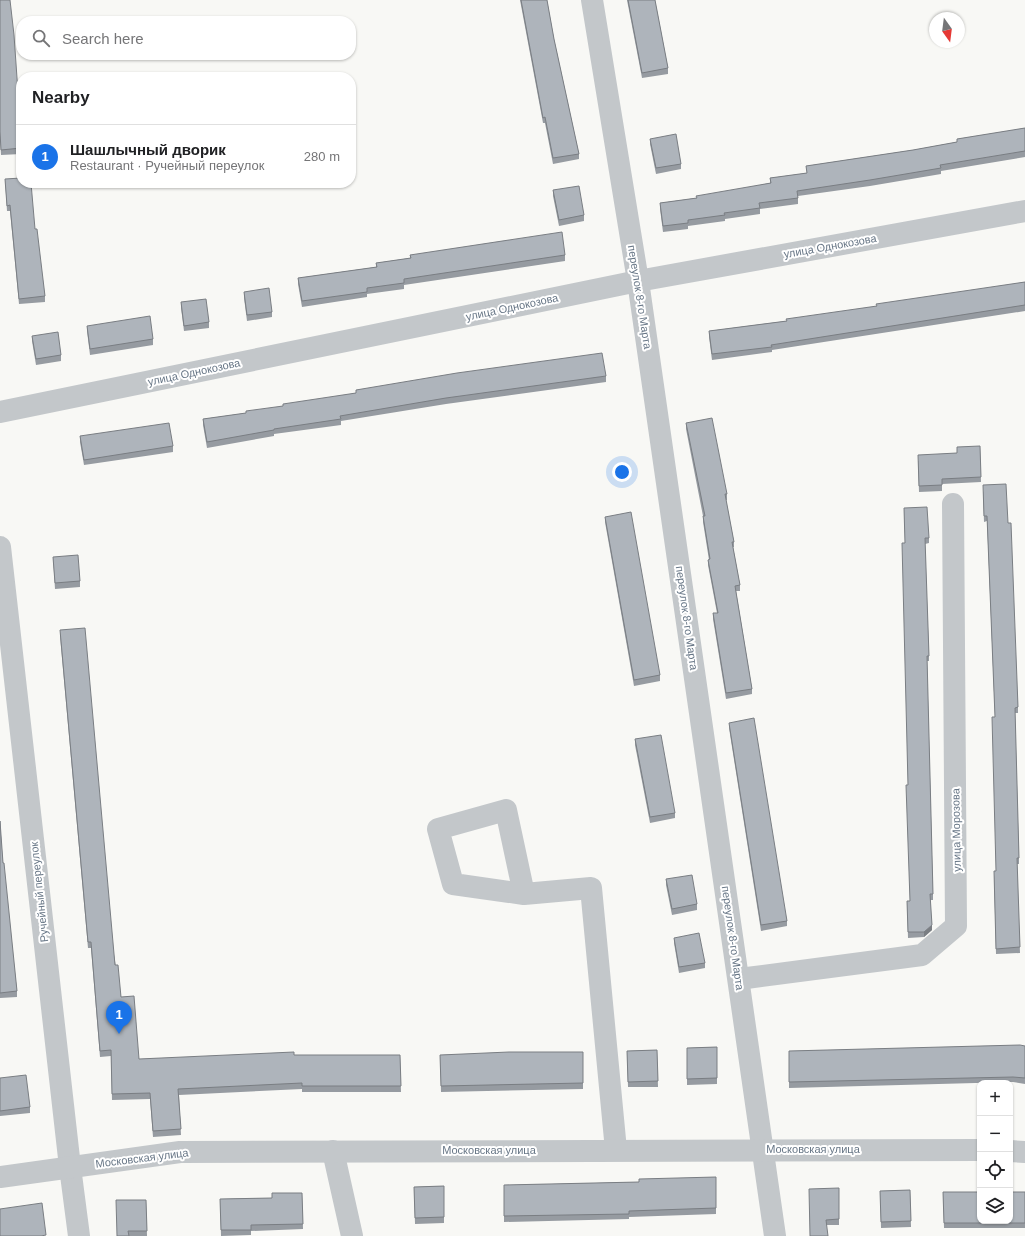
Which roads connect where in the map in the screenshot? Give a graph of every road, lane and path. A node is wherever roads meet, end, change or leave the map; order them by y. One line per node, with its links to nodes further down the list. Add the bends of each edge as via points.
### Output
1 (592, 0): 3 (street, переулок 8-го Марта)
2 (1025, 211): 3 (street, улица Однокозова)
3 (638, 280): 4 (street, улица Однокозова); 8 (street, переулок 8-го Марта)
4 (0, 412)
5 (953, 504): 8 (street, улица Морозова, via 956,926 922,955)
6 (0, 547): 15 (street, Ручейный переулок)
7 (524, 894): 7 (street, via 453,884 438,829 506,810); 10 (street, via 591,888)
8 (739, 979): 9 (street, переулок 8-го Марта)
9 (763, 1149): 10 (street, Московская улица); 11 (street, Московская улица); 19 (street, переулок 8-го Марта)
10 (616, 1150): 12 (street, Московская улица)
11 (977, 1150)
12 (333, 1151): 15 (street, Московская улица, via 180,1152); 18 (street)
13 (1013, 1152): 14 (street)
14 (1025, 1152)
15 (70, 1167): 16 (street, Московская улица); 17 (street, Ручейный переулок)
16 (0, 1176)
17 (79, 1236)
18 (352, 1236)
19 (775, 1236)

